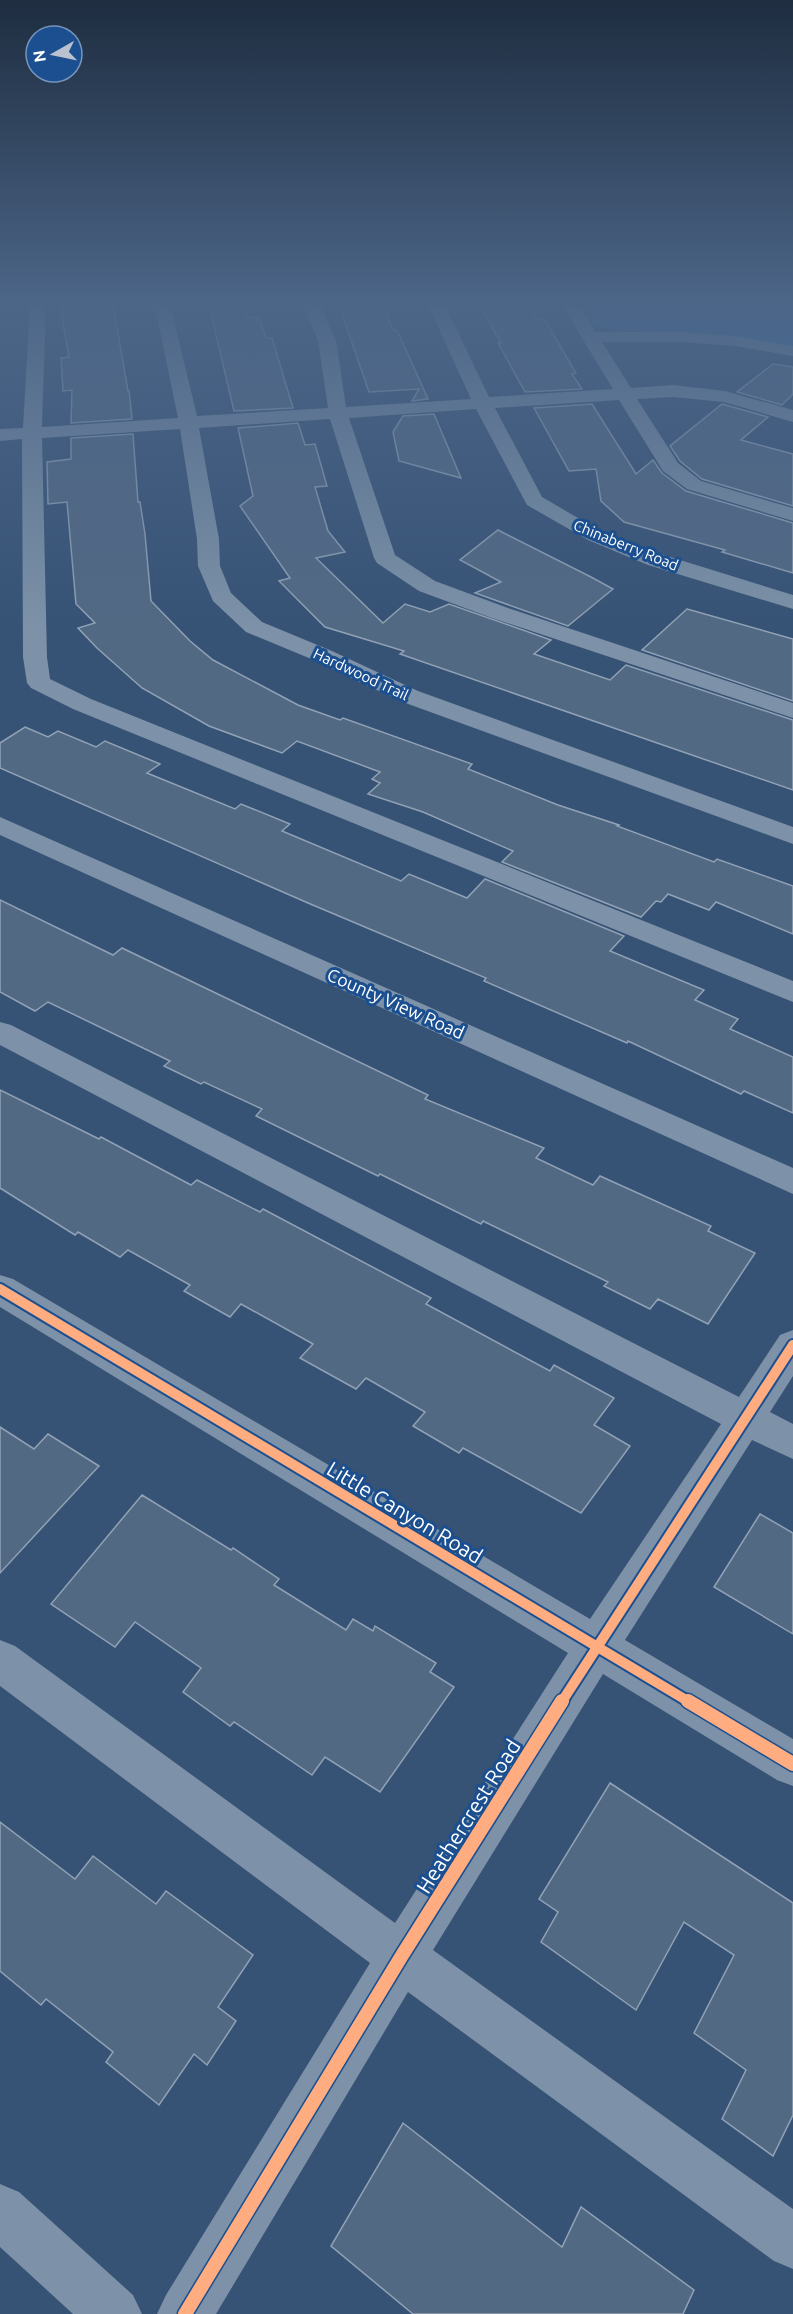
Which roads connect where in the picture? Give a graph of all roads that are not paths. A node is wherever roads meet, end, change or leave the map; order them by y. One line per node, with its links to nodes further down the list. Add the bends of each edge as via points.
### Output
1 (33, 413): 8 (street)
2 (187, 413): 7 (street, Hardwood Trail)
3 (353, 413): 6 (street)
4 (488, 413): 11 (street, Chinaberry Road, via 534,501 595,536 645,556)
5 (638, 413): 10 (street, via 670,467 694,485)
6 (338, 414): 7 (street); 12 (street, via 385,558 427,586)
7 (188, 423): 8 (street); 14 (street, Hardwood Trail, via 209,566 221,596 254,627 409,696)
8 (32, 432): 9 (street); 15 (street, via 34,657 39,683 82,704)
9 (0, 435)
10 (793, 515)
11 (793, 602)
12 (793, 711)
13 (0, 825): 17 (street, County View Road)
14 (793, 836)
15 (793, 992)
16 (0, 1032): 20 (street)
17 (793, 1182)
18 (0, 1289): 22 (street, Little Canyon Road)
19 (793, 1345): 20 (street, Heathercrest Road)
20 (746, 1418): 21 (street); 22 (street, Heathercrest Road)
21 (793, 1443)
22 (596, 1647): 24 (street, Little Canyon Road); 25 (street, Heathercrest Road)
23 (0, 1660): 25 (street)
24 (793, 1764)
25 (401, 1957): 27 (street); 29 (street, Heathercrest Road)
26 (0, 2211): 28 (street)
27 (793, 2242)
28 (114, 2314)
29 (185, 2314)

